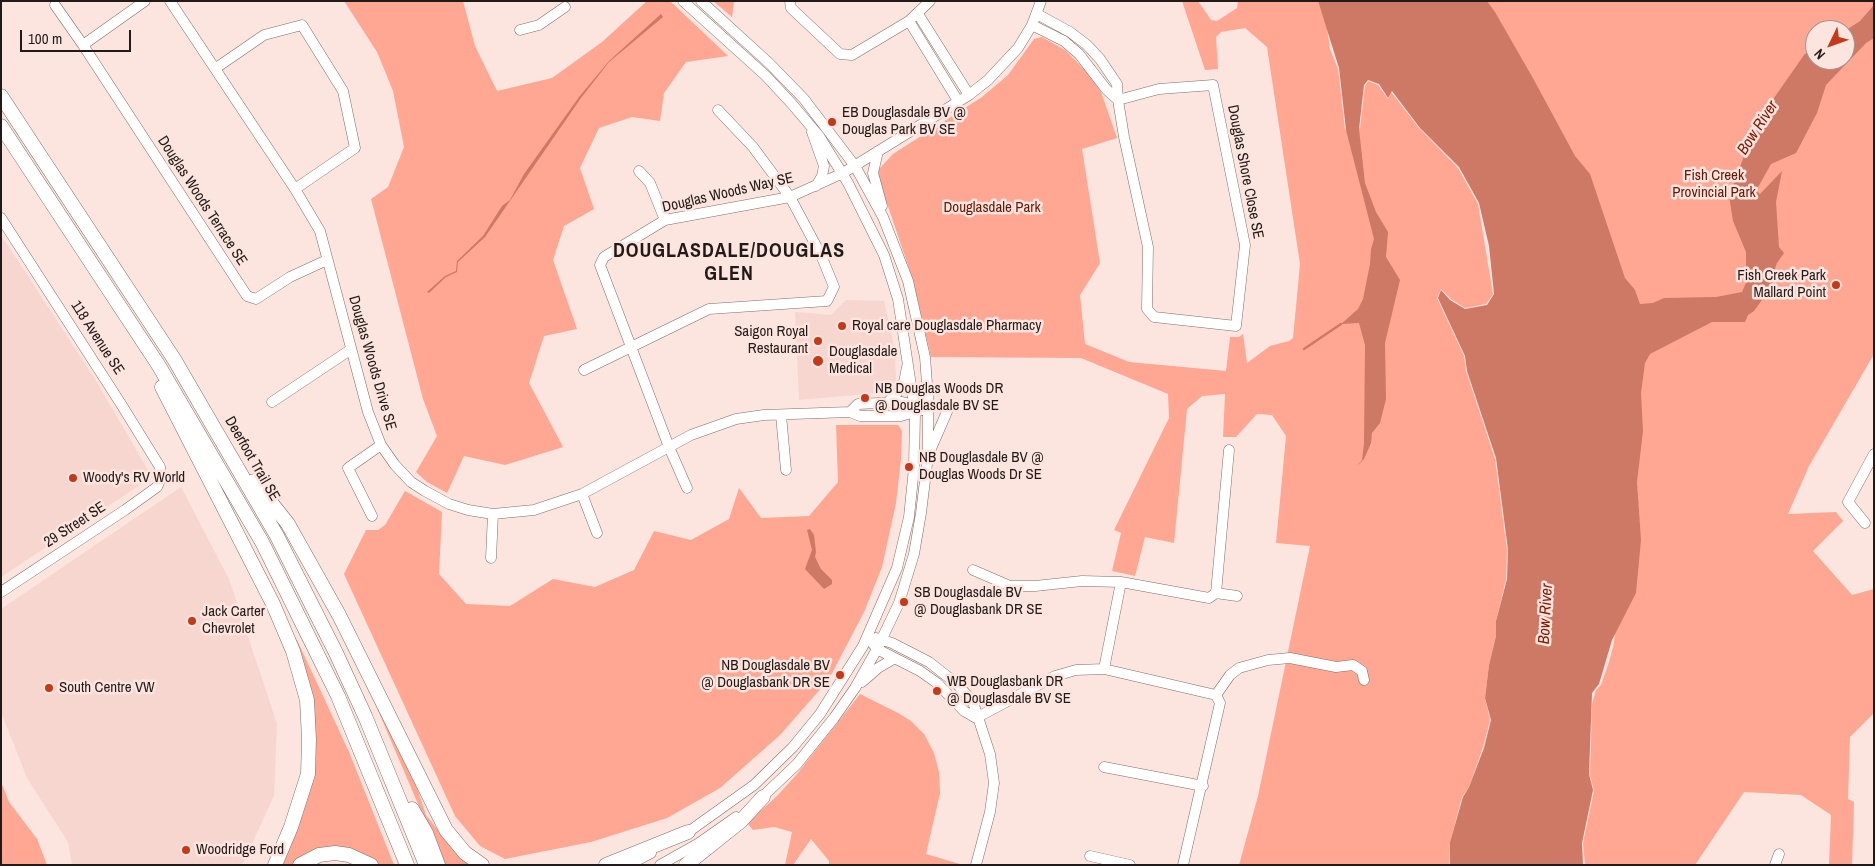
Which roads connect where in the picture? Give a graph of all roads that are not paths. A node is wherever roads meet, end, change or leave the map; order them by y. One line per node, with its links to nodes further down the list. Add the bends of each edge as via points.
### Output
1 (145, 1): 15 (street)
2 (170, 1): 16 (street, Douglas Woods Drive SE)
3 (683, 1): 22 (street, via 766,76)
4 (701, 1): 25 (street, via 804,98)
5 (790, 1): 12 (street, via 791,8 840,54 852,55)
6 (930, 1): 10 (street)
7 (1041, 1): 11 (street, Douglas Woods Way SE)
8 (566, 3): 14 (street, via 539,25)
9 (55, 5): 15 (street, Douglas Woods Terrace SE)
10 (918, 14): 12 (street); 17 (street)
11 (1036, 14): 13 (street, Douglas Woods Way SE); 19 (street, Douglas Shore Close SE, via 1070,32 1100,59 1117,84)
12 (909, 20): 20 (street)
13 (1032, 25): 17 (street, Douglas Woods Way SE, via 1002,66); 19 (street, via 1079,54)
14 (520, 30)
15 (83, 45): 34 (street, Douglas Woods Terrace SE, via 246,296 256,299 290,277)
16 (216, 68): 29 (street, Douglas Woods Drive SE); 29 (street, via 264,35 302,25 344,91 355,148)
17 (969, 95): 20 (street, Douglas Woods Way SE)
18 (1, 96): 48 (highway, Deerfoot Trail SE, via 174,358)
19 (1118, 100): 19 (street, Douglas Shore Close SE, via 1148,247 1147,308 1154,317 1236,326 1245,245 1213,85 1159,89)
20 (958, 101): 24 (street, Douglas Woods Way SE)
21 (718, 110): 30 (street, via 753,147)
22 (809, 124): 27 (street); 28 (street, via 824,166)
23 (1, 126): 35 (highway)
24 (878, 151): 25 (street, Douglas Woods Way SE); 31 (street, via 873,173)
25 (855, 166): 27 (street, Douglas Woods Way SE); 31 (street)
26 (638, 171): 33 (street, via 650,184)
27 (843, 173): 28 (street, Douglas Woods Way SE); 38 (street, via 884,255 898,299)
28 (816, 186): 30 (street, Douglas Woods Way SE)
29 (295, 189): 34 (street, Douglas Woods Drive SE, via 320,231)
30 (790, 198): 33 (street, Douglas Woods Way SE); 36 (street, via 821,255 834,287 827,301 709,309)
31 (882, 217): 44 (street, via 908,281 917,313)
32 (1, 218): 54 (street, 118 Avenue SE, via 160,467)
33 (665, 220): 36 (street, Douglas Woods Way SE, via 604,257 600,265)
34 (327, 260): 37 (street, Douglas Woods Drive SE)
35 (116, 300): 83 (highway, via 273,604 293,651 305,692 308,774); 86 (highway, via 212,453 266,550 338,696)
36 (631, 348): 39 (street); 49 (street, Douglas Woods Way SE)
37 (350, 350): 40 (street); 47 (street, Douglas Woods Drive SE)
38 (909, 359): 41 (street, via 904,382); 43 (street)
39 (584, 370)
40 (272, 402)
41 (888, 402): 43 (street, Douglas Woods Drive SE); 45 (street, Douglas Woods Drive SE, via 858,404)
42 (949, 407): 52 (street)
43 (915, 408): 44 (street, Douglas Woods Drive SE); 45 (street, Douglas Woods Drive SE, via 901,416 860,416); 67 (street, via 909,517 897,568)
44 (929, 408): 52 (street)
45 (850, 412): 46 (street, Douglas Woods Drive SE)
46 (781, 415): 49 (street, Douglas Woods Drive SE, via 736,419 691,435); 53 (street)
47 (381, 445): 57 (street, Douglas Woods Drive SE, via 411,482 425,491 455,506); 58 (street, via 348,468)
48 (226, 446): 76 (highway, Deerfoot Trail SE, via 322,625); 89 (highway, via 288,524 338,615 446,830 465,853)
49 (669, 447): 55 (street, Douglas Woods Way SE); 56 (street, Douglas Woods Drive SE)
50 (1229, 450): 65 (street)
51 (1874, 454): 59 (street, via 1848,502)
52 (928, 456): 68 (street, via 914,554 902,593)
53 (786, 470)
54 (161, 478): 64 (street, 29 Street SE, via 157,487 125,510)
55 (687, 488)
56 (582, 494): 57 (street, Douglas Woods Drive SE, via 534,510); 60 (street)
57 (492, 514): 61 (street)
58 (372, 516)
59 (1865, 523)
60 (597, 533)
61 (491, 558)
62 (972, 570): 63 (street, via 1010,586)
63 (1121, 582): 65 (street, via 1209,598); 71 (street)
64 (1, 592)
65 (1216, 592): 66 (street)
66 (1237, 596)
67 (868, 637): 68 (street); 69 (street); 80 (street, via 820,714 793,747 754,786)
68 (882, 638): 69 (street); 75 (street, via 943,671 972,702)
69 (877, 649): 70 (street); 73 (street)
70 (895, 658): 73 (street); 75 (street, via 936,682 964,711)
71 (1104, 670): 74 (street); 75 (street, via 1076,670 1056,676)
72 (1364, 680): 74 (street, via 1362,670 1353,665 1336,667 1290,658 1268,660 1239,668 1230,675)
73 (855, 688): 79 (street, via 798,764)
74 (1216, 696): 78 (street, via 1220,703)
75 (976, 718): 94 (street, via 990,754 994,783)
76 (386, 765): 87 (highway, Deerfoot Trail SE); 88 (highway, via 426,833)
77 (1104, 767): 78 (street)
78 (1203, 786): 96 (street)
79 (763, 798): 92 (street, via 700,844); 93 (highway, via 742,821)
80 (688, 832): 90 (highway); 91 (street)
81 (1780, 854): 97 (street)
82 (1090, 856): 95 (street)
83 (275, 865)
84 (300, 865): 85 (highway, via 319,855 335,853 349,855)
85 (371, 865)
86 (407, 865)
87 (426, 865)
88 (438, 865)
89 (482, 865)
90 (606, 865)
91 (628, 865)
92 (660, 865)
93 (686, 865)
94 (976, 865)
95 (1130, 865)
96 (1183, 865)
97 (1775, 865)

